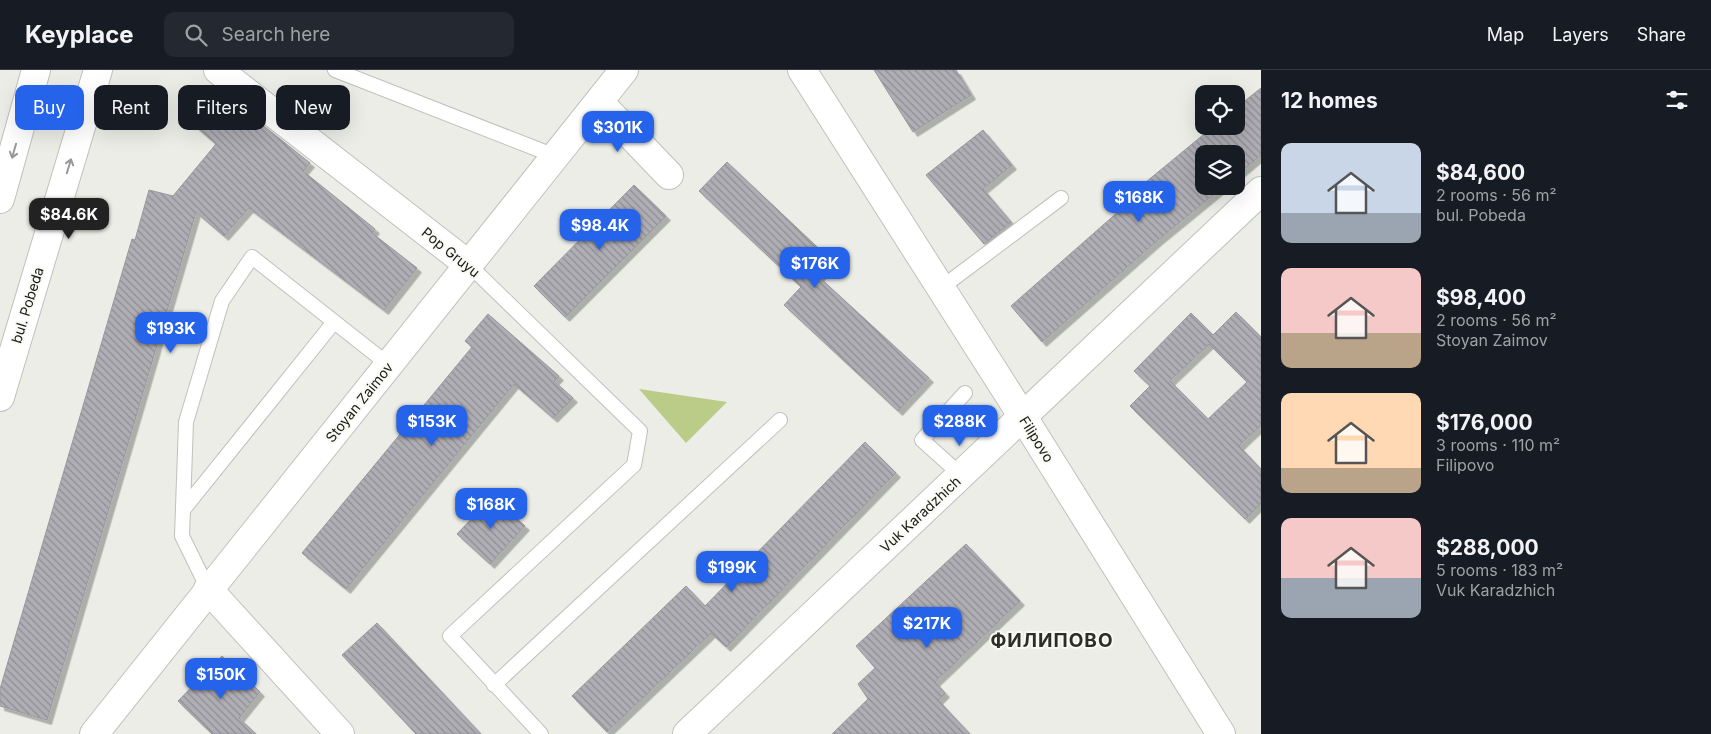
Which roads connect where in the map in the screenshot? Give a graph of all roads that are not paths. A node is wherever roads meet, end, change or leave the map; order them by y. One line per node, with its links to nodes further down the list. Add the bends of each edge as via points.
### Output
1 (36, 70): 12 (street, one-way to 12)
2 (98, 70): 18 (street, bul. Pobeda, one-way to 2)
3 (218, 70): 13 (street, Pop Gruyu)
4 (335, 70): 8 (lane)
5 (624, 70): 7 (street, Stoyan Zaimov)
6 (802, 70): 14 (street, Filipovo)
7 (599, 102): 8 (street, Stoyan Zaimov); 9 (street)
8 (555, 156): 13 (street, Stoyan Zaimov)
9 (669, 175)
10 (1261, 191): 19 (street, Vuk Karadzhich)
11 (1061, 198): 14 (lane)
12 (0, 199)
13 (469, 265): 16 (street, Stoyan Zaimov); 24 (lane, Pop Gruyu, via 640,431 634,465 450,636)
14 (941, 288): 19 (street, Filipovo)
15 (334, 322): 16 (lane); 22 (lane); 22 (lane, via 252,256 222,301 186,422)
16 (389, 365): 23 (street, Stoyan Zaimov)
17 (966, 393): 21 (lane, via 922,440)
18 (0, 397)
19 (1023, 417): 21 (street, Vuk Karadzhich); 29 (street, Filipovo)
20 (780, 420): 24 (lane)
21 (961, 475): 28 (street, Vuk Karadzhich)
22 (183, 510): 23 (lane, via 182,536)
23 (208, 589): 25 (street, Stoyan Zaimov); 26 (street)
24 (494, 684): 27 (lane)
25 (94, 734)
26 (340, 734)
27 (541, 734)
28 (687, 734)
29 (1222, 734)

